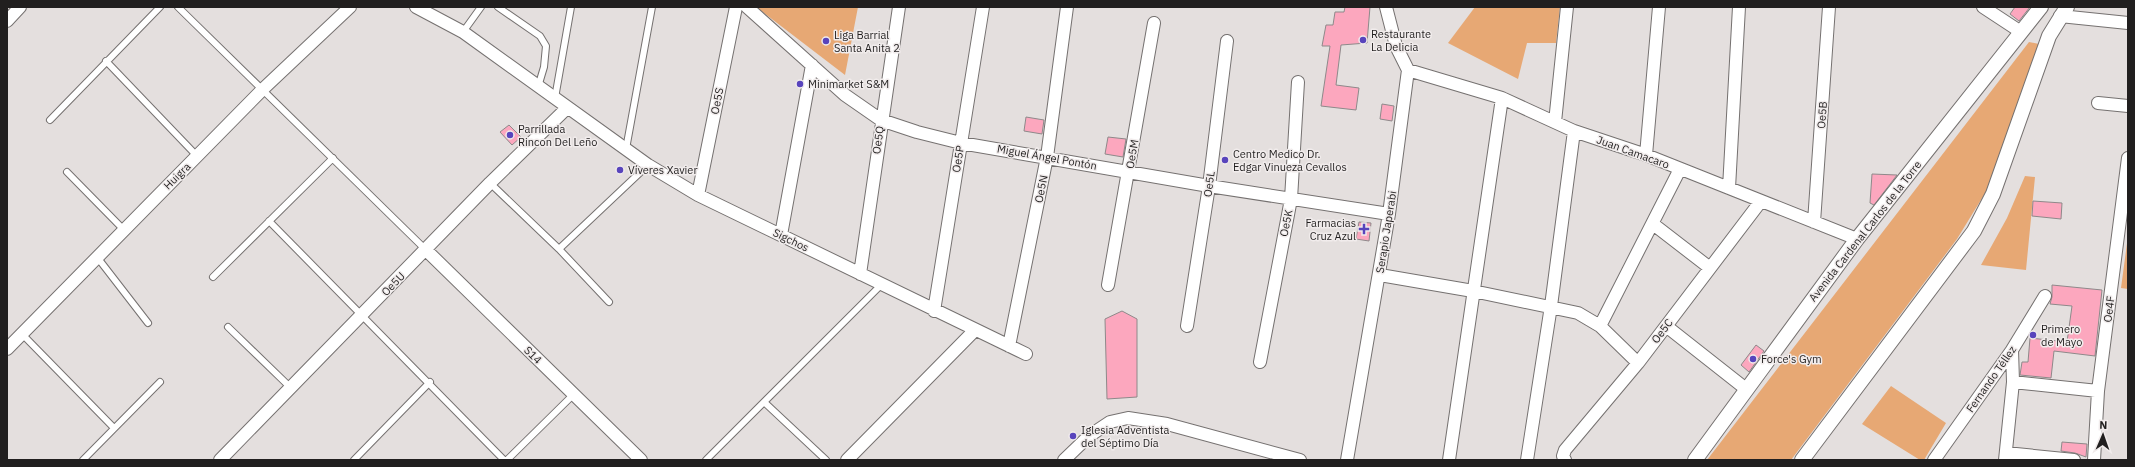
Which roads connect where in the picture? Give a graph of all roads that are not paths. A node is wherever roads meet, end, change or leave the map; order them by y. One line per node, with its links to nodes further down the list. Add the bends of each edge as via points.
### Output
1 (20, 7): 23 (street)
2 (160, 7): 29 (lane)
3 (178, 7): 34 (lane)
4 (350, 7): 34 (street, Huigra)
5 (416, 7): 26 (street, Sigchos)
6 (481, 7): 26 (lane)
7 (498, 7): 33 (lane, via 540,36 546,46 544,67)
8 (571, 7): 36 (lane)
9 (652, 7): 45 (lane)
10 (736, 7): 58 (street, Oe5S)
11 (747, 7): 30 (street, Miguel Ángel Pontón)
12 (899, 7): 41 (street, Oe5Q)
13 (983, 7): 44 (street, Oe5P)
14 (1067, 7): 48 (street, Oe5N)
15 (1386, 7): 31 (street, via 1396,46)
16 (1568, 7): 42 (street)
17 (1658, 7): 46 (street)
18 (1739, 7): 57 (street)
19 (1829, 7): 63 (street, Oe5B)
20 (1983, 7): 27 (street)
21 (2040, 7): 27 (street, Avenida Cardenal Carlos de la Torre)
22 (2064, 12): 25 (street); 121 (street, via 2049,36 1993,194 1974,231)
23 (7, 21)
24 (1154, 22): 53 (street, Oe5M)
25 (2128, 23)
26 (463, 32): 33 (street, Sigchos)
27 (2021, 32): 67 (street, Avenida Cardenal Carlos de la Torre)
28 (1227, 41): 56 (street, Oe5L)
29 (106, 61): 40 (lane); 47 (lane)
30 (812, 65): 41 (street, Miguel Ángel Pontón, via 845,95); 66 (street)
31 (1408, 70): 35 (street, Juan Camacaro); 61 (street, Serapio Japerabi)
32 (1298, 82): 59 (street, Oe5K)
33 (538, 87): 36 (street, Sigchos)
34 (263, 89): 47 (street, Huigra); 49 (lane)
35 (1502, 98): 42 (street, Juan Camacaro); 77 (street)
36 (555, 99): 39 (street, Sigchos)
37 (2098, 103): 38 (street)
38 (2128, 106)
39 (567, 108): 45 (street, Sigchos); 55 (street, Oe5U)
40 (50, 120)
41 (881, 120): 44 (street, Miguel Ángel Pontón); 72 (street, Oe5Q)
42 (1555, 122): 43 (street, Juan Camacaro)
43 (1574, 131): 46 (street, Juan Camacaro); 80 (street)
44 (960, 143): 48 (street, Miguel Ángel Pontón); 81 (street, Oe5P)
45 (626, 150): 51 (street, Sigchos)
46 (1646, 155): 52 (street, Juan Camacaro)
47 (197, 156): 65 (street, Huigra)
48 (1047, 157): 53 (street, Miguel Ángel Pontón); 90 (street, Oe5N)
49 (333, 158): 62 (lane); 69 (lane)
50 (2128, 158): 101 (street, Oe4F)
51 (648, 164): 58 (street, Sigchos); 68 (lane)
52 (1680, 169): 57 (street, Juan Camacaro); 64 (street)
53 (1129, 171): 56 (street, Miguel Ángel Pontón); 76 (street, Oe5M)
54 (66, 172): 65 (lane)
55 (490, 183): 68 (lane); 69 (street, Oe5U)
56 (1209, 186): 59 (street, Miguel Ángel Pontón); 84 (street, Oe5L)
57 (1729, 188): 60 (street, Juan Camacaro)
58 (698, 195): 66 (street, Sigchos)
59 (1291, 199): 61 (street, Miguel Ángel Pontón); 94 (street, Oe5K)
60 (1761, 201): 63 (street, Juan Camacaro); 71 (street, Oe5C)
61 (1389, 214): 73 (street, Serapio Japerabi)
62 (270, 221): 74 (lane); 82 (lane)
63 (1814, 222): 67 (street, Juan Camacaro)
64 (1653, 224): 71 (street); 85 (street)
65 (124, 230): 70 (street, Huigra)
66 (781, 235): 72 (street, Sigchos)
67 (1857, 239): 100 (street, Avenida Cardenal Carlos de la Torre)
68 (559, 249): 79 (lane)
69 (426, 250): 82 (street, Oe5U); 102 (street, S14)
70 (98, 257): 83 (lane); 89 (street, Huigra)
71 (1710, 268): 86 (street, Oe5C)
72 (860, 274): 75 (street, Sigchos)
73 (1380, 275): 77 (street); 116 (street, Serapio Japerabi)
74 (213, 277)
75 (881, 285): 81 (street, Sigchos); 103 (lane)
76 (1108, 285)
77 (1472, 291): 80 (street); 117 (street)
78 (2045, 296): 92 (street, Fernando Téllez)
79 (609, 302)
80 (1551, 306): 85 (street, via 1578,313); 118 (street)
81 (934, 311): 88 (street, Sigchos)
82 (363, 316): 97 (lane); 99 (street, Oe5U)
83 (148, 323)
84 (1187, 326)
85 (1600, 326): 95 (street)
86 (1666, 326): 95 (street, Oe5C); 100 (street)
87 (228, 327): 99 (lane)
88 (975, 330): 90 (street, Sigchos); 113 (street)
89 (22, 334): 91 (street, Huigra); 104 (lane)
90 (1009, 346): 93 (street, Sigchos)
91 (7, 349)
92 (2012, 350): 98 (street); 122 (street, Fernando Téllez)
93 (1026, 354)
94 (1260, 362)
95 (1638, 363): 119 (street, Oe5C, via 1565,450)
96 (160, 382): 104 (lane)
97 (430, 382): 108 (lane); 109 (lane)
98 (2013, 382): 101 (street); 105 (street)
99 (291, 388): 107 (street, Oe5U)
100 (1746, 389): 120 (street, Avenida Cardenal Carlos de la Torre)
101 (2098, 391): 124 (street, Oe4F)
102 (573, 395): 109 (lane); 110 (street, S14)
103 (764, 402): 111 (lane); 112 (lane)
104 (114, 428): 106 (lane)
105 (2006, 457): 123 (street)
106 (83, 460)
107 (220, 460)
108 (354, 460)
109 (506, 460)
110 (641, 460)
111 (706, 460)
112 (826, 460)
113 (847, 460)
114 (1064, 460): 115 (street, via 1089,436 1110,422 1128,418 1167,424)
115 (1300, 460)
116 (1347, 460)
117 (1449, 460)
118 (1527, 460)
119 (1565, 460)
120 (1694, 460)
121 (1802, 460)
122 (1934, 460)
123 (2074, 460)
124 (2094, 460)

